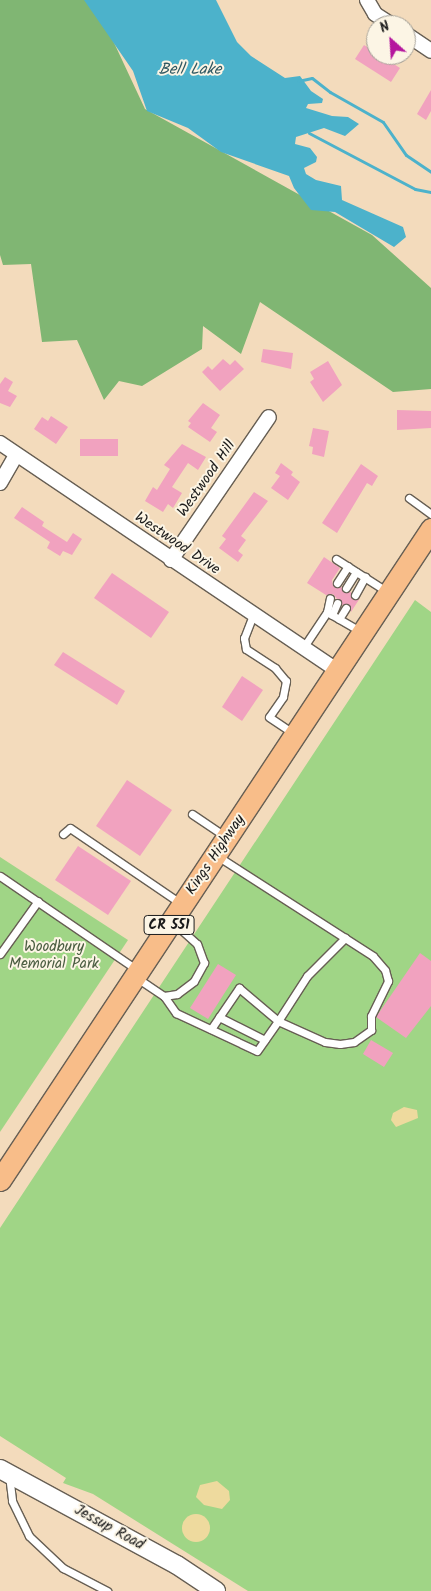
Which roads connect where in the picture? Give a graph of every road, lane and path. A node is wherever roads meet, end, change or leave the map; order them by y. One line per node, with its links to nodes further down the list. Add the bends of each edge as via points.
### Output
1 (367, 0): 2 (street)
2 (377, 15)
3 (416, 41): 4 (street)
4 (431, 51)
5 (269, 417): 13 (street, Westwood Hill)
6 (0, 443): 7 (street, Westwood Drive)
7 (16, 455): 8 (street); 13 (street, Westwood Drive)
8 (0, 483)
9 (409, 498): 10 (lane)
10 (431, 514)
11 (431, 529): 19 (main road, Kings Highway / CR 551)
12 (336, 558): 14 (lane)
13 (171, 560): 25 (street, Westwood Drive)
14 (348, 566): 15 (lane); 17 (lane)
15 (356, 572): 16 (lane); 18 (lane)
16 (365, 578): 19 (lane); 20 (lane)
17 (337, 583)
18 (346, 588)
19 (388, 593): 27 (main road, Kings Highway / CR 551)
20 (355, 595)
21 (330, 598): 24 (lane)
22 (337, 603): 24 (lane)
23 (346, 608): 26 (lane)
24 (329, 613): 26 (lane); 28 (lane)
25 (253, 615): 28 (street, Westwood Drive); 30 (lane, via 244,638 246,649 275,668 286,680 283,698 269,716)
26 (339, 619): 27 (lane)
27 (362, 633): 29 (main road, Kings Highway / CR 551)
28 (303, 648): 29 (street, Westwood Drive)
29 (337, 670): 30 (main road, Kings Highway / CR 551)
30 (295, 734): 33 (main road, Kings Highway / CR 551)
31 (192, 814): 33 (lane)
32 (63, 834): 36 (lane, via 70,828)
33 (222, 846): 36 (main road, Kings Highway / CR 551); 37 (lane)
34 (0, 876): 35 (lane)
35 (38, 901): 38 (lane); 39 (lane)
36 (177, 913): 39 (main road, Kings Highway / CR 551); 40 (lane, via 197,944 204,963 194,981 177,994)
37 (345, 938): 42 (lane, via 307,976); 42 (lane, via 373,956 385,970 388,981 370,1016 371,1030 354,1042 340,1044 325,1042)
38 (0, 954)
39 (137, 974): 40 (lane); 45 (main road, Kings Highway / CR 551)
40 (164, 996): 43 (lane, via 176,1013)
41 (219, 1017): 42 (lane, via 239,988); 43 (lane); 44 (lane)
42 (278, 1021): 44 (lane)
43 (210, 1029): 44 (lane, via 258,1051)
44 (265, 1040)
45 (0, 1180)
46 (4, 1471): 47 (street, Jessup Road); 48 (lane, via 12,1502 29,1536 63,1568)
47 (207, 1589)
48 (107, 1591)

